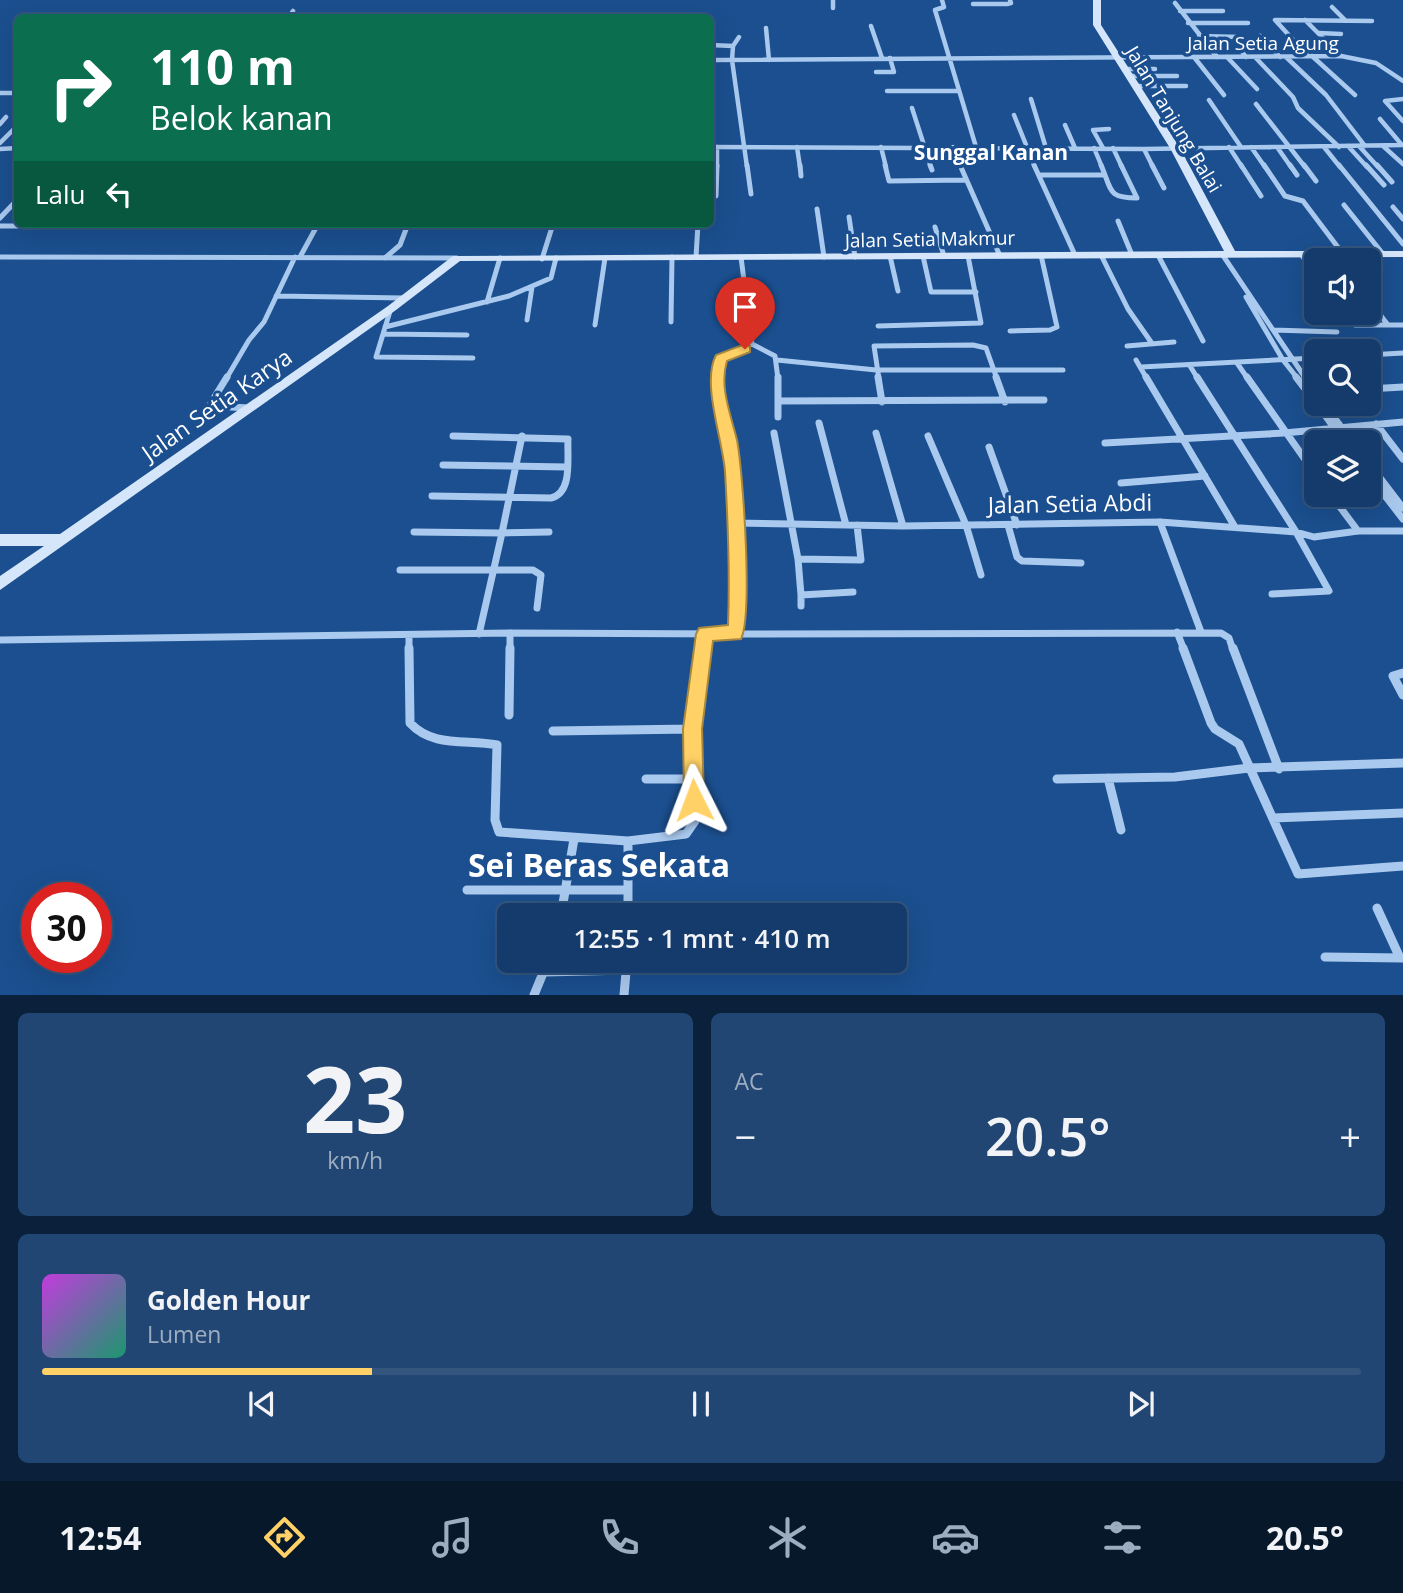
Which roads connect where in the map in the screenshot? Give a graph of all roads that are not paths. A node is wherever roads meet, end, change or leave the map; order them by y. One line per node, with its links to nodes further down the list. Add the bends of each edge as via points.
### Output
1 (833, 0): 8 (street)
2 (942, 0): 42 (street, via 944,7 934,10)
3 (1010, 0): 6 (street, via 1007,4)
4 (1097, 0): 31 (main road, Jalan Tanjung Balai, via 1097,25)
5 (1175, 3): 10 (street)
6 (973, 4)
7 (1332, 7): 16 (street)
8 (833, 8)
9 (293, 11): 13 (street)
10 (1180, 11): 11 (street); 18 (street)
11 (1223, 11)
12 (1267, 13): 14 (street)
13 (291, 14)
14 (1275, 20): 15 (street); 38 (street)
15 (1305, 20): 16 (street); 22 (street)
16 (1345, 20): 17 (street)
17 (1372, 21)
18 (1188, 23): 19 (street); 24 (street)
19 (1248, 23)
20 (871, 26): 40 (street)
21 (766, 28): 45 (street)
22 (1319, 33): 23 (street); 39 (street)
23 (1341, 34)
24 (1199, 36): 27 (street); 33 (street)
25 (1265, 36): 37 (street, via 1260,36)
26 (739, 37): 30 (street)
27 (1240, 37)
28 (714, 45): 30 (street)
29 (1237, 45): 35 (street)
30 (733, 46): 44 (street)
31 (1117, 57): 32 (street, Jalan Setia Agung); 42 (street, Jalan Setia Agung); 48 (main road, Jalan Tanjung Balai)
32 (1194, 57): 33 (street, Jalan Setia Agung); 56 (street)
33 (1217, 57): 34 (street, Jalan Setia Agung)
34 (1227, 57): 35 (street, Jalan Setia Agung); 53 (street)
35 (1246, 57): 36 (street, Jalan Setia Agung)
36 (1255, 57): 37 (street, Jalan Setia Agung); 74 (street, via 1298,108)
37 (1283, 57): 38 (street, Jalan Setia Agung); 76 (street, via 1326,95)
38 (1310, 57): 39 (street, Jalan Setia Agung); 57 (street)
39 (1341, 57): 50 (street, Jalan Setia Agung, via 1376,63)
40 (882, 58): 41 (street, Jalan Setia Agung); 45 (street, Jalan Setia Agung)
41 (890, 58): 42 (street, Jalan Setia Agung); 47 (street, via 894,72)
42 (950, 58): 54 (street)
43 (714, 60): 44 (street, Jalan Setia Agung)
44 (732, 60): 45 (street, Jalan Setia Agung); 79 (street)
45 (769, 60)
46 (1154, 69): 48 (street)
47 (876, 72)
48 (1127, 72): 49 (street); 51 (main road, Jalan Tanjung Balai)
49 (1177, 76)
50 (1403, 80)
51 (1135, 86): 52 (street); 97 (main road, Jalan Tanjung Balai)
52 (1186, 86)
53 (1257, 89)
54 (959, 91): 55 (street); 84 (street)
55 (887, 92)
56 (1224, 95)
57 (1355, 95)
58 (1031, 99): 92 (street)
59 (1403, 99): 66 (street, via 1385,101)
60 (1209, 100): 98 (street)
61 (1256, 104): 88 (street)
62 (912, 108): 82 (street)
63 (1014, 115): 91 (street)
64 (6, 117): 67 (street)
65 (1380, 119): 73 (street)
66 (1403, 121)
67 (0, 124)
68 (1065, 125): 93 (street)
69 (14, 129): 72 (street)
70 (1109, 129): 95 (street, via 1094,130)
71 (999, 141): 90 (street)
72 (0, 143)
73 (1403, 145): 77 (street)
74 (1339, 146): 75 (street); 89 (street)
75 (1348, 146): 76 (street); 109 (street)
76 (1362, 146): 77 (street); 108 (street)
77 (1383, 146): 100 (street)
78 (714, 147): 79 (street); 112 (street)
79 (745, 147): 80 (street); 111 (street)
80 (797, 147): 81 (street); 105 (street)
81 (881, 147): 82 (street); 106 (street, via 889,181)
82 (925, 147): 83 (street); 101 (street)
83 (953, 147): 84 (street); 106 (street)
84 (976, 147): 90 (street)
85 (1229, 147): 97 (street); 98 (street); 113 (street)
86 (1251, 147): 87 (street); 98 (street); 128 (street, via 1285,197 1303,201)
87 (1277, 147): 88 (street); 104 (street)
88 (1289, 147): 89 (street); 107 (street)
89 (1324, 147): 127 (street)
90 (1001, 148): 91 (street)
91 (1026, 148): 92 (street); 102 (street)
92 (1046, 148): 93 (street)
93 (1075, 148): 94 (street)
94 (1094, 148): 95 (street); 103 (street)
95 (1103, 148): 96 (street)
96 (1113, 148): 99 (street); 103 (street, via 1138,197 1116,197)
97 (1175, 148): 99 (street); 129 (main road, Jalan Tanjung Balai)
98 (1241, 148)
99 (1144, 149): 110 (street)
100 (1403, 164)
101 (932, 170)
102 (1039, 175): 103 (street); 135 (street)
103 (1105, 175)
104 (1297, 175)
105 (801, 176)
106 (965, 180): 142 (street)
107 (1316, 181)
108 (1392, 182)
109 (1384, 185)
110 (1164, 188)
111 (751, 194)
112 (716, 196)
113 (1261, 196)
114 (14, 203): 119 (street)
115 (1344, 205): 132 (street)
116 (1393, 207): 120 (street)
117 (817, 209): 148 (street)
118 (849, 217): 149 (street)
119 (0, 218)
120 (1403, 219)
121 (1118, 221): 137 (street)
122 (935, 227): 140 (street)
123 (315, 228): 144 (street)
124 (406, 228): 151 (street, via 400,245)
125 (552, 228): 154 (street)
126 (698, 228): 146 (street)
127 (1403, 244)
128 (1334, 248)
129 (1227, 254): 130 (main road, Jalan Setia Makmur); 138 (main road, Jalan Setia Makmur); 165 (street)
130 (1301, 254): 131 (main road, Jalan Setia Makmur); 157 (street)
131 (1304, 254)
132 (1383, 254): 133 (main road, Jalan Setia Makmur)
133 (1403, 254)
134 (1041, 255): 135 (main road, Jalan Setia Makmur); 142 (main road, Jalan Setia Makmur); 176 (street, via 1056,328)
135 (1075, 255): 136 (main road, Jalan Setia Makmur)
136 (1101, 255): 137 (main road, Jalan Setia Makmur); 180 (street)
137 (1132, 255): 138 (main road, Jalan Setia Makmur)
138 (1158, 255): 179 (street)
139 (923, 256): 140 (main road, Jalan Setia Makmur); 150 (main road, Jalan Setia Makmur); 160 (street, via 931,292)
140 (944, 256): 141 (main road, Jalan Setia Makmur)
141 (968, 256): 142 (main road, Jalan Setia Makmur); 160 (street)
142 (1000, 256)
143 (0, 257): 144 (street)
144 (297, 257): 151 (street); 161 (street)
145 (672, 257): 146 (main road, Jalan Setia Makmur); 156 (main road, Jalan Setia Makmur); 168 (street)
146 (696, 257): 147 (main road, Jalan Setia Makmur)
147 (741, 257): 148 (main road, Jalan Setia Makmur); 182 (street)
148 (824, 257): 149 (main road, Jalan Setia Makmur)
149 (855, 257): 150 (main road, Jalan Setia Makmur)
150 (890, 257): 159 (street)
151 (385, 258): 152 (street)
152 (457, 258): 153 (main road, Jalan Setia Makmur); 162 (main road, Jalan Setia Karya)
153 (500, 258): 154 (main road, Jalan Setia Makmur); 163 (street)
154 (542, 258): 155 (main road, Jalan Setia Makmur)
155 (556, 258): 156 (main road, Jalan Setia Makmur); 158 (street, via 553,276)
156 (605, 258): 169 (street)
157 (1304, 259)
158 (531, 287): 163 (street); 167 (street)
159 (898, 291)
160 (976, 292): 172 (street, via 981,323)
161 (276, 296): 162 (street); 204 (street, via 211,406)
162 (404, 298): 164 (main road, Jalan Setia Karya)
163 (486, 302): 174 (street)
164 (391, 308): 174 (street); 204 (main road, Jalan Setia Karya)
165 (1259, 313): 175 (street); 190 (street)
166 (1381, 316): 171 (street)
167 (527, 320)
168 (671, 322)
169 (595, 325)
170 (1381, 325): 171 (street)
171 (1388, 325): 173 (street)
172 (878, 326)
173 (1403, 326)
174 (384, 330): 178 (street); 186 (street, via 375,355 380,359)
175 (1273, 330): 177 (street); 190 (street)
176 (1010, 331)
177 (1336, 332)
178 (467, 335)
179 (1203, 341)
180 (1151, 342): 181 (street); 183 (street)
181 (1174, 342)
182 (752, 344): 188 (street); 237 (street, via 721,358 718,369)
183 (1127, 346)
184 (1403, 353): 185 (street)
185 (1381, 354)
186 (473, 358)
187 (1304, 359): 190 (street)
188 (777, 360): 194 (street); 201 (street)
189 (1136, 360): 193 (street)
190 (1287, 360): 191 (street); 197 (street)
191 (1237, 363): 192 (street); 214 (street)
192 (1190, 366): 193 (street); 218 (street)
193 (1142, 368): 219 (street)
194 (876, 370): 196 (street); 196 (street, via 874,349 878,345 973,345 986,348); 202 (street)
195 (1063, 370): 196 (street)
196 (994, 371): 203 (street)
197 (1304, 380)
198 (1403, 387): 199 (street)
199 (1381, 388)
200 (1044, 400): 203 (street)
201 (778, 401): 202 (street); 207 (street)
202 (882, 402): 203 (street)
203 (1005, 402)
204 (250, 409): 253 (main road, Jalan Setia Karya)
205 (1326, 416): 211 (street)
206 (1330, 416): 211 (street)
207 (778, 417)
208 (1403, 422): 210 (street)
209 (819, 423): 239 (street)
210 (1376, 424): 211 (street); 223 (street)
211 (1337, 428): 214 (street)
212 (774, 433): 238 (street)
213 (876, 433): 244 (street)
214 (1284, 433): 218 (street); 222 (street)
215 (453, 436): 216 (street)
216 (522, 436): 225 (street); 226 (street, via 568,439)
217 (928, 436): 241 (street)
218 (1236, 436): 219 (street); 250 (street)
219 (1183, 438): 220 (street); 227 (street)
220 (1105, 443)
221 (989, 447): 243 (street)
222 (1304, 459)
223 (1403, 459)
224 (443, 465): 225 (street)
225 (516, 467): 226 (street); 232 (street)
226 (567, 467): 232 (street, via 565,489 559,496)
227 (1205, 476): 228 (street); 245 (street)
228 (1121, 483)
229 (1381, 485): 234 (street)
230 (1381, 488): 235 (street)
231 (432, 496): 232 (street)
232 (510, 497): 251 (street)
233 (1340, 507): 247 (street)
234 (1403, 508)
235 (1403, 519)
236 (1160, 522): 243 (street, Jalan Setia Abdi); 245 (street, Jalan Setia Abdi); 266 (street)
237 (736, 523): 238 (street, Jalan Setia Abdi); 270 (street)
238 (792, 524): 239 (street, Jalan Setia Abdi); 254 (street)
239 (846, 525): 240 (street, Jalan Setia Abdi)
240 (857, 525): 244 (street, Jalan Setia Abdi); 254 (street, via 860,560)
241 (966, 525): 242 (street, Jalan Setia Abdi); 244 (street, Jalan Setia Abdi); 258 (street)
242 (1008, 525): 243 (street, Jalan Setia Abdi); 255 (street, via 1022,561)
243 (1017, 525)
244 (904, 526)
245 (1235, 527): 250 (street, Jalan Setia Abdi)
246 (414, 531): 251 (street)
247 (1358, 531): 248 (street, Jalan Setia Abdi); 250 (street, Jalan Setia Abdi, via 1314,537)
248 (1403, 531)
249 (549, 532): 251 (street)
250 (1296, 532): 261 (street, via 1329,591)
251 (502, 533): 257 (street)
252 (0, 540): 253 (main road)
253 (60, 540): 259 (main road, Jalan Setia Karya)
254 (798, 559): 262 (street)
255 (1081, 563)
256 (400, 570): 257 (street)
257 (494, 570): 264 (street, via 540,572); 268 (street)
258 (981, 575)
259 (0, 584)
260 (853, 592): 262 (street)
261 (1272, 594)
262 (801, 595): 263 (street)
263 (801, 606)
264 (537, 608)
265 (1177, 632): 266 (street); 270 (street); 279 (street, via 1215,729 1239,744)
266 (1201, 632): 280 (street, via 1229,638)
267 (510, 633): 268 (street); 269 (street); 275 (street)
268 (480, 634): 271 (street)
269 (705, 634): 270 (street); 276 (street)
270 (734, 634)
271 (408, 636): 272 (street); 288 (street, via 410,723 415,731 435,739 497,745 495,820 499,832)
272 (0, 640)
273 (1403, 673): 274 (street, via 1393,676)
274 (1403, 695)
275 (509, 715)
276 (692, 729): 277 (street); 283 (street)
277 (553, 730)
278 (1403, 763): 280 (street)
279 (1249, 768): 280 (street); 281 (street, via 1175,777); 286 (street)
280 (1279, 769)
281 (1108, 778): 284 (street); 287 (street)
282 (646, 779): 283 (street)
283 (693, 779): 289 (street, via 695,821 691,830)
284 (1057, 779)
285 (1403, 813): 286 (street)
286 (1273, 818): 290 (street, via 1298,874)
287 (1121, 830)
288 (574, 838): 289 (street); 292 (street)
289 (628, 841): 293 (street)
290 (1403, 866)
291 (467, 890): 292 (street)
292 (567, 890): 293 (street); 294 (street)
293 (627, 890): 295 (street)
294 (564, 903)
295 (628, 903)
296 (1377, 908): 298 (street)
297 (1325, 957): 298 (street)
298 (1401, 958)
299 (545, 973): 301 (street)
300 (626, 973): 302 (street)
301 (534, 995)
302 (624, 995)

